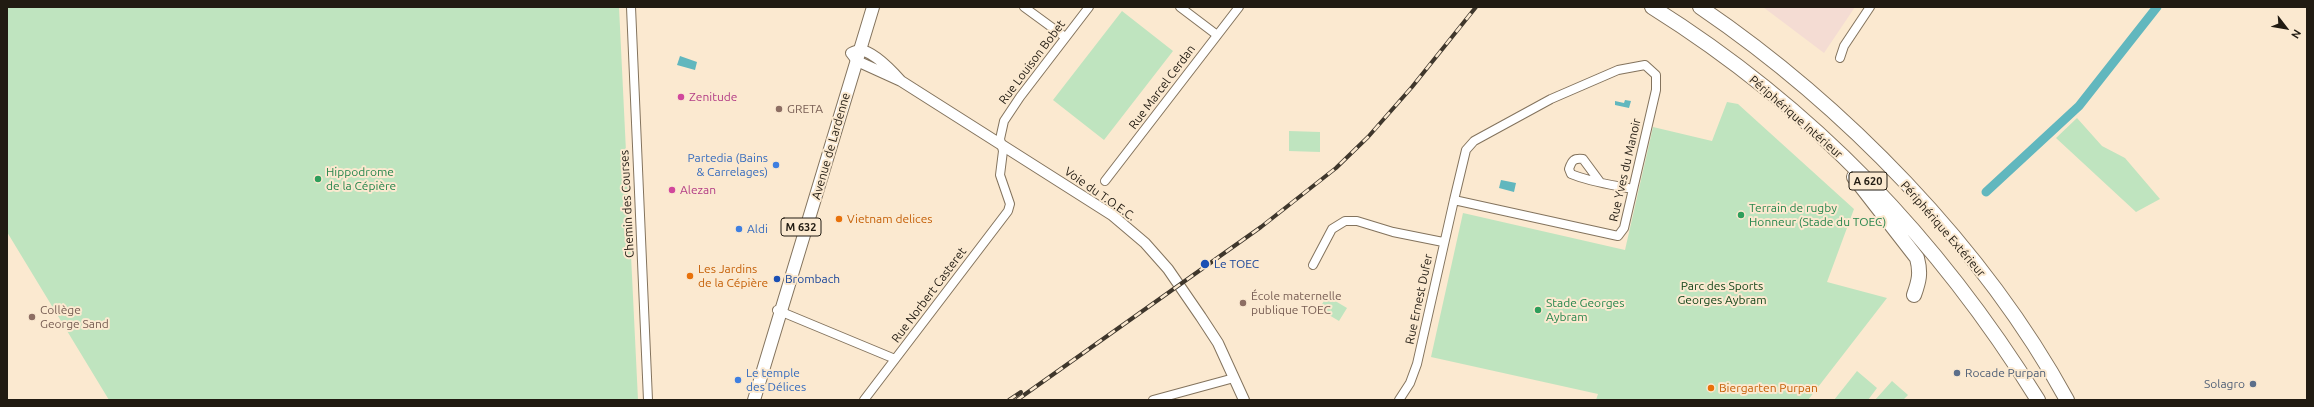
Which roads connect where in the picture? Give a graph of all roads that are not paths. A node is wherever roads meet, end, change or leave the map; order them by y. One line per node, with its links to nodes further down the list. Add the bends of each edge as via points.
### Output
1 (632, 7): 28 (street, Chemin des Courses)
2 (866, 7): 13 (main road, Avenue de Lardenne / M 632)
3 (873, 7): 13 (main road, Avenue de Lardenne / M 632)
4 (1024, 7): 12 (street)
5 (1089, 7): 12 (street, Rue Louison Bobet)
6 (1180, 7): 11 (street)
7 (1239, 7): 11 (street, Rue Marcel Cerdan)
8 (1652, 7): 16 (highway, Périphérique Intérieur / A 620, via 1735,64 1800,117)
9 (1700, 7): 36 (highway, Périphérique Extérieur / A 620, via 1796,78 1860,136 1903,182 1965,250 2014,316)
10 (1870, 7): 14 (street, via 1844,46)
11 (1217, 35): 17 (street, Rue Marcel Cerdan)
12 (1065, 38): 15 (street, Rue Louison Bobet, via 1006,115)
13 (856, 55): 15 (street, Voie du T.O.E.C.); 25 (main road, Avenue de Lardenne / M 632)
14 (1840, 58)
15 (1001, 145): 21 (street, Rue Louison Bobet, via 1000,175); 27 (street, Voie du T.O.E.C., via 1112,215 1145,243 1168,269 1197,310 1218,343)
16 (1838, 153): 24 (highway, via 1858,184 1917,258 1920,277); 35 (highway, Périphérique Intérieur / A 620, via 1886,198 1946,267 2008,352)
17 (1105, 181)
18 (1600, 182): 19 (street)
19 (1633, 189): 20 (street, Rue Yves du Manoir, via 1624,228 1618,236); 20 (street, Rue Yves du Manoir, via 1656,90 1656,75 1645,65 1618,70 1551,100 1474,141 1466,150)
20 (1454, 200): 22 (street, Rue Ernest Dufer)
21 (1010, 204): 26 (street, Rue Norbert Casteret, via 1005,215)
22 (1443, 242): 23 (street, via 1393,232 1357,221 1345,221 1332,229); 34 (street, Rue Ernest Dufer, via 1417,364)
23 (1314, 265)
24 (1914, 295)
25 (778, 311): 26 (street); 29 (main road, Avenue de Lardenne / M 632); 30 (main road, Avenue de Lardenne / M 632)
26 (895, 359): 31 (street, Rue Norbert Casteret)
27 (1234, 378): 32 (street); 33 (street, Voie du T.O.E.C.)
28 (648, 400)
29 (748, 400)
30 (754, 400)
31 (864, 400)
32 (1153, 400)
33 (1244, 400)
34 (1400, 400)
35 (2038, 400)
36 (2067, 400)

